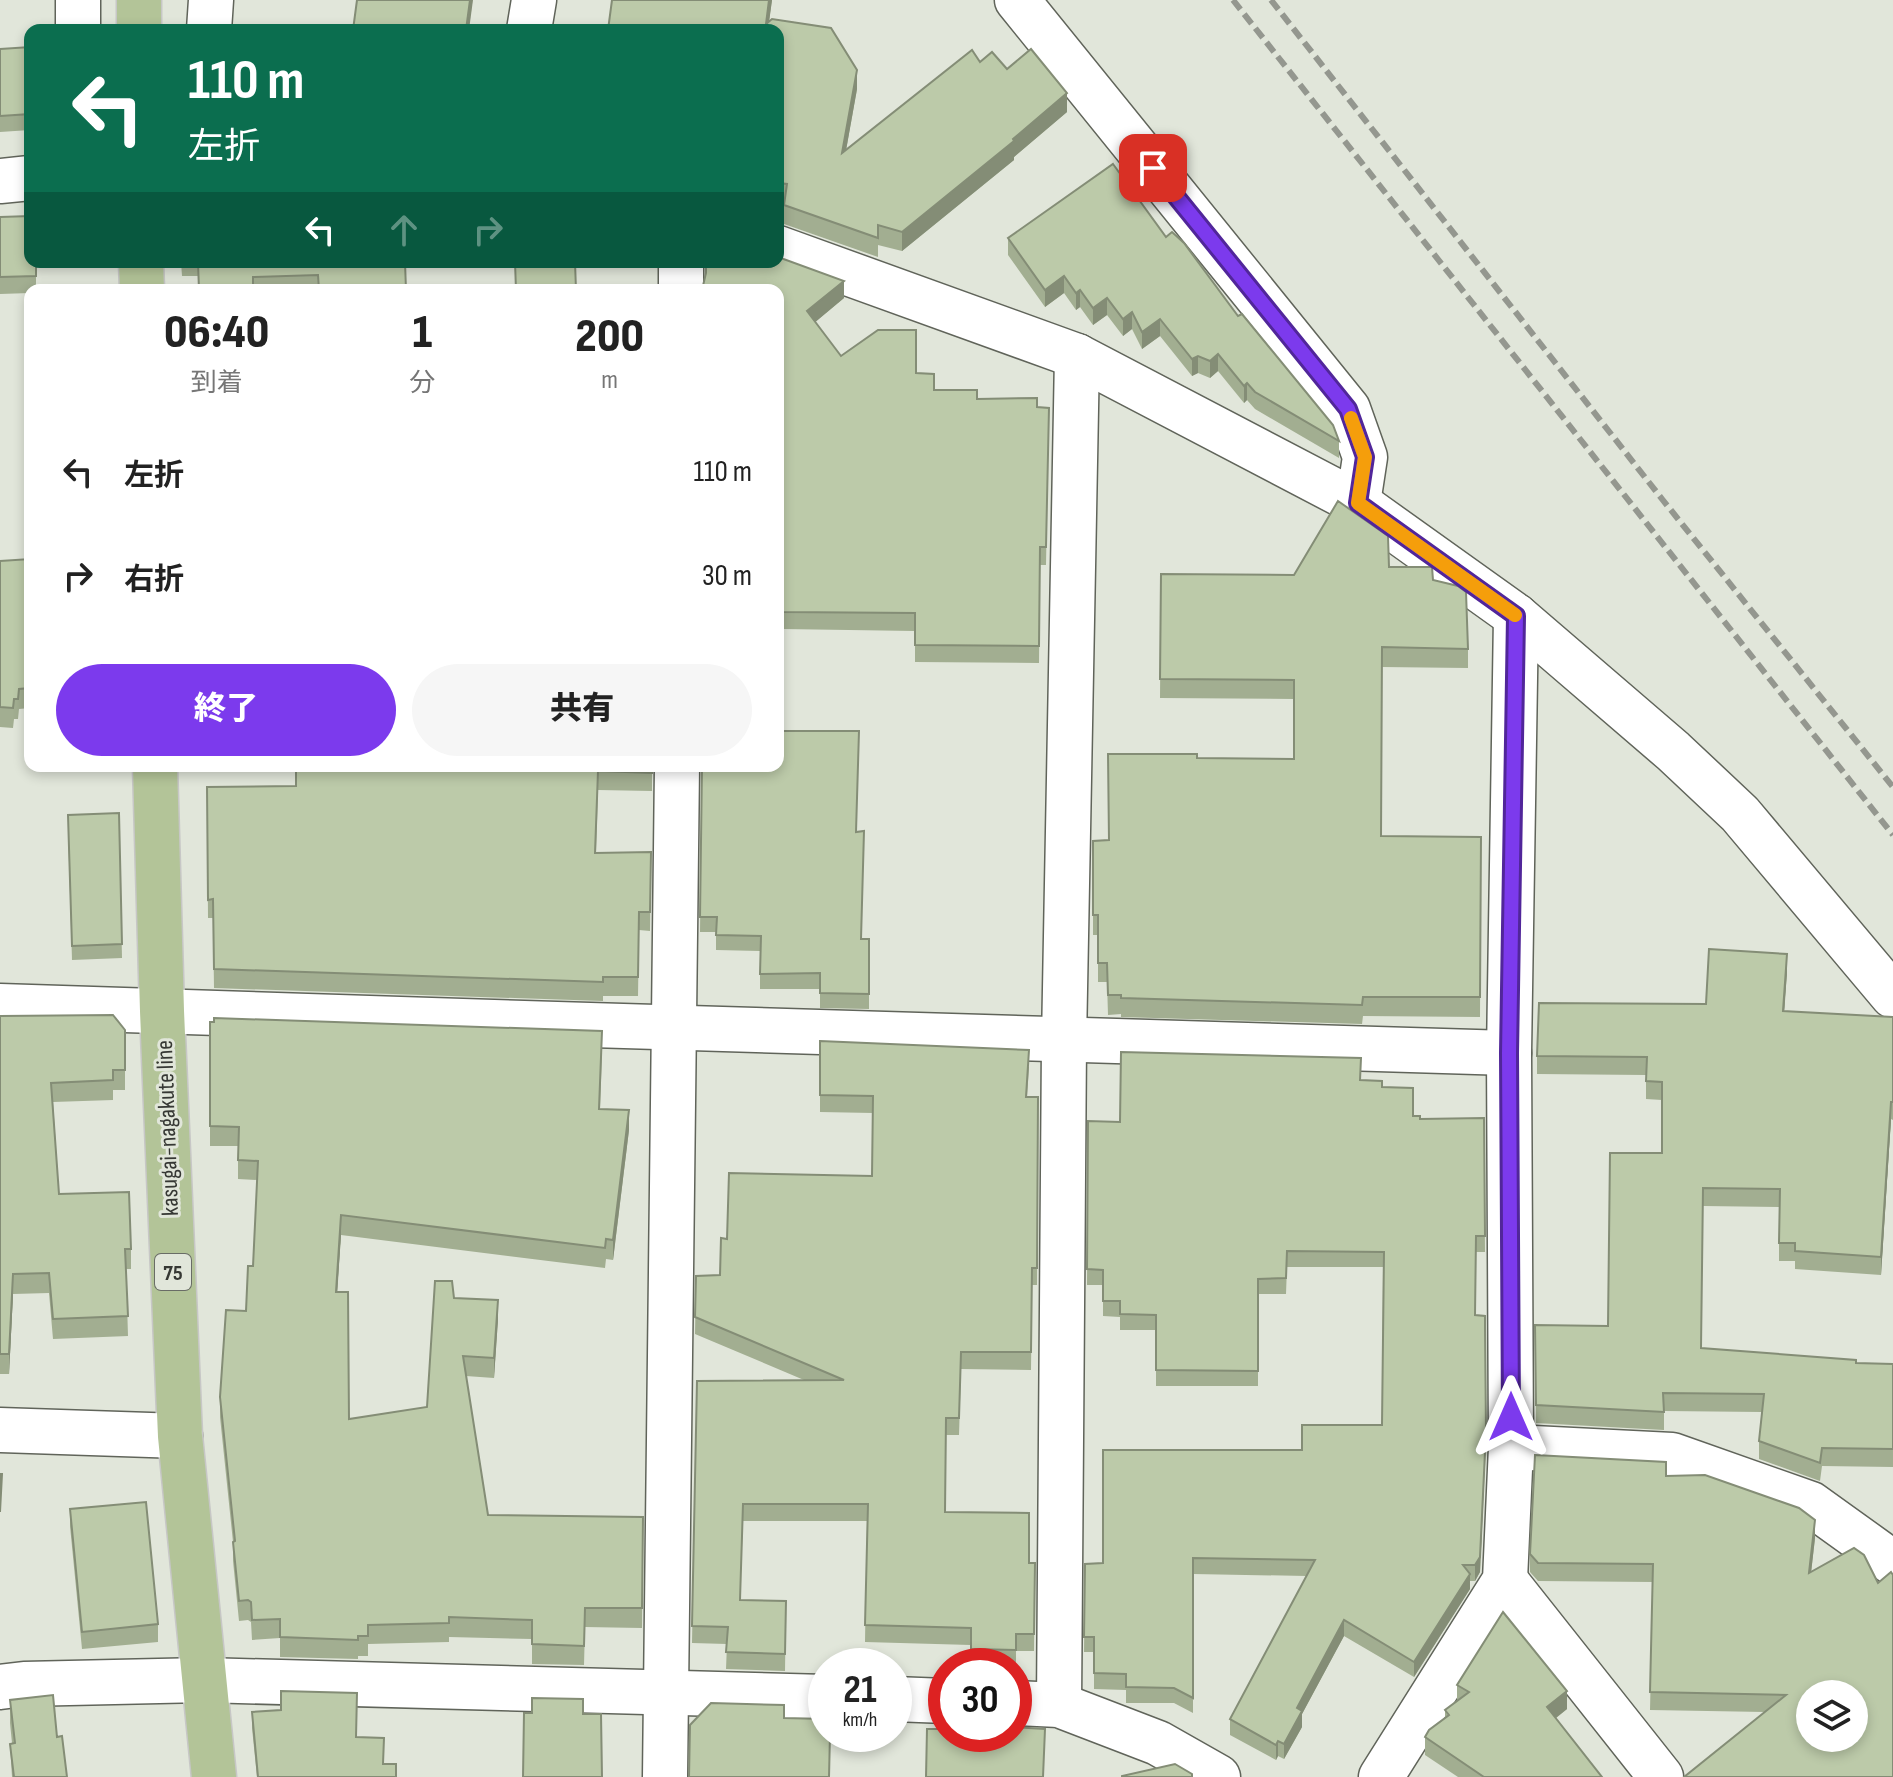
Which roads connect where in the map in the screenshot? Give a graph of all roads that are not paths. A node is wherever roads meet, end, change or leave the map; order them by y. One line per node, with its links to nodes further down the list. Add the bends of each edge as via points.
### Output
1 (78, 0): 6 (street)
2 (139, 0): 7 (main road)
3 (211, 0): 8 (street)
4 (534, 0): 9 (street)
5 (1017, 0): 14 (street, via 1348,409 1365,457)
6 (78, 24)
7 (139, 24)
8 (209, 24)
9 (530, 24)
10 (24, 179): 11 (street)
11 (0, 181)
12 (784, 250): 13 (street)
13 (1077, 356): 14 (street); 22 (street)
14 (1358, 503): 15 (street)
15 (1516, 616): 18 (street, via 1740,814); 23 (street)
16 (155, 772): 20 (main road, kasugai-nagakute line / 75)
17 (677, 772): 21 (street)
18 (1893, 996)
19 (0, 1006): 20 (street)
20 (162, 1011): 21 (street); 25 (main road, kasugai-nagakute line / 75)
21 (675, 1027): 22 (street); 31 (street)
22 (1064, 1042): 23 (street); 34 (street)
23 (1509, 1053): 26 (street)
24 (0, 1430): 25 (street)
25 (180, 1436): 29 (main road, kasugai-nagakute line / 75)
26 (1511, 1447): 27 (street, via 1672,1455 1811,1504); 28 (street)
27 (1893, 1563)
28 (1505, 1580): 38 (street); 39 (street)
29 (204, 1680): 30 (street); 31 (street); 35 (main road, kasugai-nagakute line / 75)
30 (0, 1687)
31 (665, 1691): 32 (street); 36 (street)
32 (808, 1696)
33 (1032, 1704): 34 (street)
34 (1059, 1705): 37 (street, via 1158,1743)
35 (214, 1777)
36 (665, 1777)
37 (1218, 1777)
38 (1381, 1777)
39 (1661, 1777)

